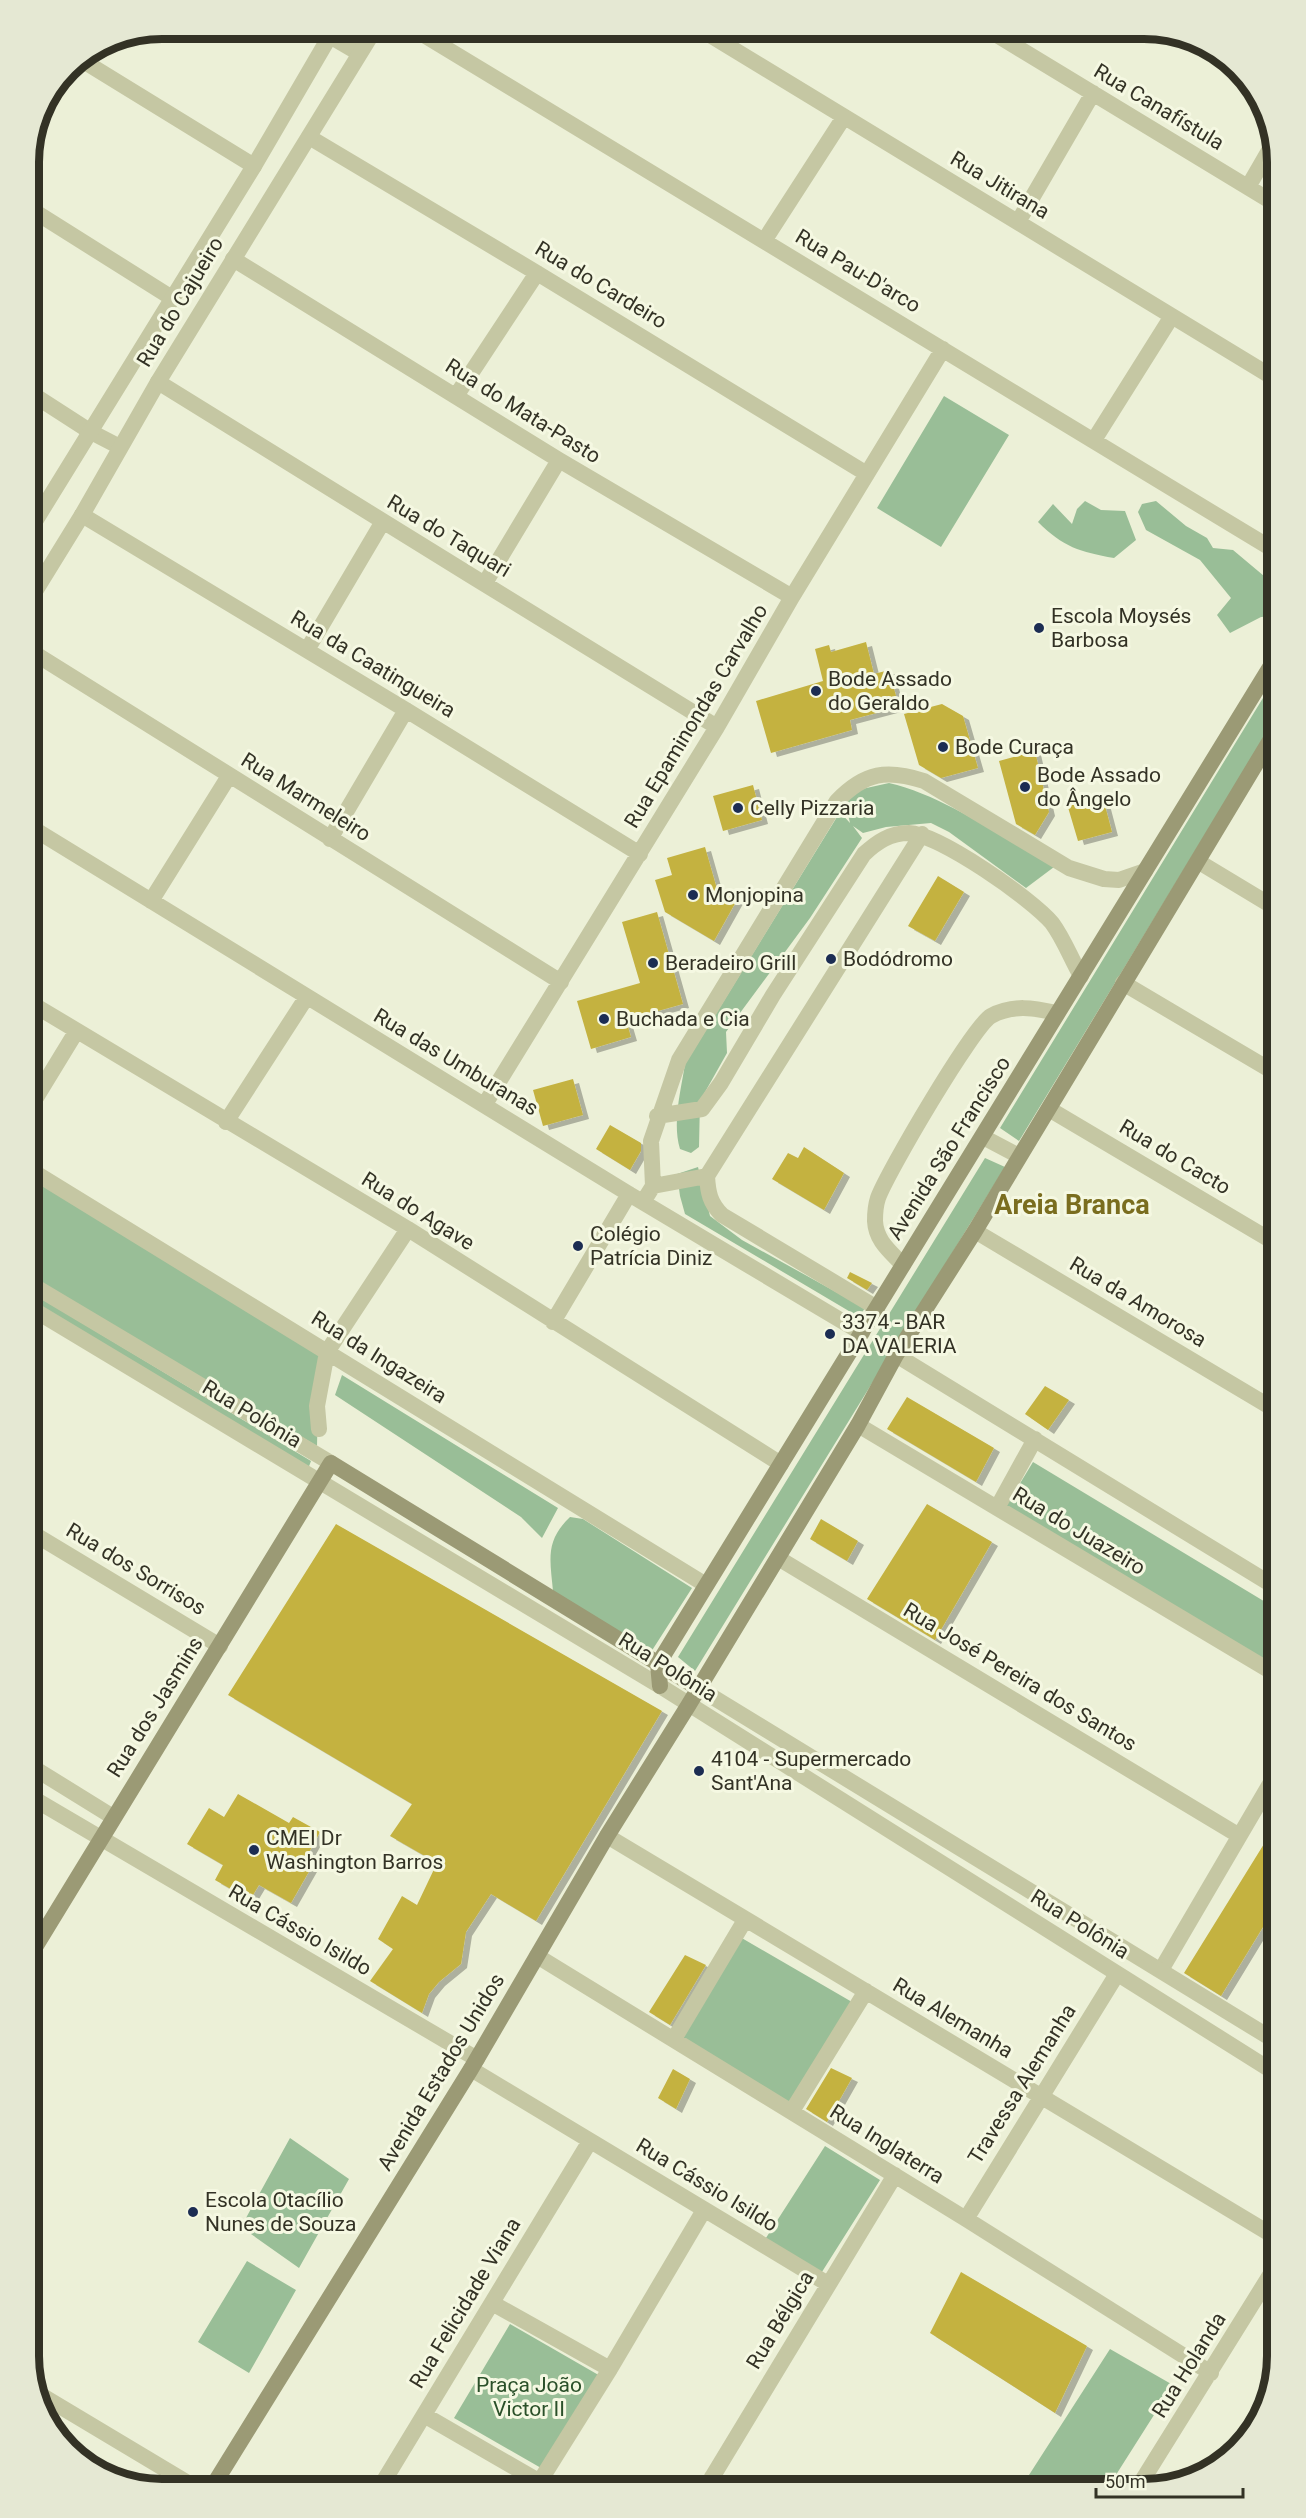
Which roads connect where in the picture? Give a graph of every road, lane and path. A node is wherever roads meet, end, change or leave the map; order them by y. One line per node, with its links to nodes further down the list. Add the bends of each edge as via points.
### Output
1 (323, 39): 13 (street, Rua do Cajueiro)
2 (339, 39): 7 (street)
3 (368, 39): 7 (street, Rua do Cajueiro)
4 (431, 39): 18 (street, Rua Pau-D'arco)
5 (716, 39): 10 (street, Rua Jitirana)
6 (1004, 39): 9 (street, Rua Canafístula)
7 (359, 53): 11 (street, Rua do Cajueiro)
8 (88, 64): 13 (street)
9 (1093, 93): 14 (street, Rua Canafístula); 17 (street)
10 (844, 117): 17 (street, Rua Jitirana); 18 (street)
11 (309, 137): 19 (street, Rua do Cajueiro); 20 (street, Rua do Cardeiro)
12 (1267, 154): 14 (street)
13 (254, 166): 21 (street, Rua do Cajueiro)
14 (1248, 187): 15 (street, Rua Canafístula)
15 (1267, 198)
16 (39, 214): 21 (street)
17 (1018, 222): 22 (street, Rua Jitirana)
18 (764, 241): 23 (street, Rua Pau-D'arco)
19 (233, 259): 25 (street, Rua do Cajueiro); 26 (street, Rua do Mata-Pasto)
20 (537, 273): 26 (street); 32 (street, Rua do Cardeiro)
21 (172, 298): 28 (street, Rua do Cajueiro)
22 (1172, 316): 24 (street, Rua Jitirana); 29 (street)
23 (944, 350): 29 (street, Rua Pau-D'arco); 32 (street, Rua Epaminondas Carvalho)
24 (1267, 373)
25 (158, 382): 30 (street, Rua do Cajueiro); 35 (street, Rua do Taquari)
26 (456, 396): 31 (street, Rua do Mata-Pasto)
27 (39, 398): 28 (street)
28 (91, 432): 30 (street); 33 (street, Rua do Cajueiro)
29 (1094, 441): 36 (street, Rua Pau-D'arco)
30 (120, 447): 34 (street, Rua do Cajueiro)
31 (559, 460): 37 (street); 39 (street, Rua do Mata-Pasto)
32 (867, 474): 39 (street, Rua Epaminondas Carvalho)
33 (39, 515)
34 (82, 515): 38 (street, Rua do Cajueiro); 40 (street, Rua da Caatingueira)
35 (382, 523): 37 (street, Rua do Taquari); 40 (street)
36 (1267, 545)
37 (485, 583): 44 (street, Rua do Taquari)
38 (39, 585)
39 (792, 597): 44 (street, Rua Epaminondas Carvalho)
40 (307, 650): 43 (street, Rua da Caatingueira)
41 (39, 656): 46 (street, Rua Marmeleiro)
42 (1267, 674): 52 (main road, Avenida São Francisco)
43 (406, 710): 49 (street); 50 (street, Rua da Caatingueira)
44 (717, 727): 50 (street, Rua Epaminondas Carvalho)
45 (1267, 748): 51 (main road)
46 (229, 776): 49 (street, Rua Marmeleiro); 53 (street)
47 (39, 832): 53 (street, Rua das Umburanas)
48 (922, 834): 55 (street, via 944,844 1030,902 1051,922); 66 (street, via 893,835 864,854 712,1097 702,1109); 71 (street)
49 (330, 839): 56 (street, Rua Marmeleiro)
50 (640, 854): 56 (street, Rua Epaminondas Carvalho)
51 (1199, 862): 54 (street); 57 (main road)
52 (1145, 871): 55 (main road, Avenida São Francisco); 66 (street, via 1119,880 1090,875 1069,868 924,781 902,774 861,780 837,801 683,1054)
53 (151, 901): 58 (street, Rua das Umburanas)
54 (1267, 902)
55 (1081, 976): 60 (main road, Avenida São Francisco)
56 (561, 982): 64 (street, Rua Epaminondas Carvalho)
57 (1123, 983): 62 (street); 65 (main road)
58 (306, 998): 64 (street, Rua das Umburanas); 67 (street)
59 (39, 1008): 61 (street, Rua do Agave)
60 (1057, 1013): 68 (main road, Avenida São Francisco); 77 (street, via 1018,1008 988,1017 957,1059 877,1199 878,1239)
61 (76, 1032): 63 (street); 67 (street, Rua do Agave)
62 (1267, 1068)
63 (39, 1093)
64 (484, 1104): 73 (street, Rua das Umburanas)
65 (1049, 1108): 69 (main road); 76 (street, Rua do Cacto)
66 (657, 1116): 72 (street, via 651,1141)
67 (226, 1122): 74 (street, Rua do Agave)
68 (983, 1137): 69 (street); 77 (main road, Avenida São Francisco)
69 (1018, 1156): 75 (main road)
70 (39, 1175): 83 (street, Rua da Ingazeira)
71 (707, 1176): 72 (street); 79 (street, via 712,1204 727,1220)
72 (653, 1186): 73 (street)
73 (636, 1198): 81 (street); 82 (street, Rua das Umburanas)
74 (408, 1229): 81 (street, Rua do Agave); 83 (street)
75 (975, 1231): 84 (main road); 85 (street, Rua da Amorosa)
76 (1267, 1237)
77 (903, 1265): 79 (main road, Avenida São Francisco)
78 (39, 1289): 89 (street, Rua Polônia)
79 (877, 1308): 82 (main road, Avenida São Francisco)
80 (39, 1312): 91 (street, Rua Polônia)
81 (553, 1322): 90 (street, Rua do Agave)
82 (862, 1333): 90 (main road, Avenida São Francisco)
83 (327, 1352): 87 (street, via 317,1406); 96 (street, Rua da Ingazeira)
84 (896, 1355): 86 (main road); 88 (street)
85 (1267, 1404)
86 (858, 1425): 92 (street, Rua do Juazeiro); 94 (main road)
87 (319, 1429)
88 (1035, 1439): 92 (street); 95 (street)
89 (331, 1463): 91 (main road, Rua dos Jasmins); 98 (main road, Rua Polônia)
90 (781, 1464): 96 (main road, Avenida São Francisco)
91 (320, 1482): 97 (main road, Rua dos Jasmins); 100 (street, Rua Polônia)
92 (997, 1508): 99 (street, Rua do Juazeiro)
93 (39, 1537): 97 (street, Rua dos Sorrisos)
94 (778, 1558): 101 (main road); 107 (street, Rua José Pereira dos Santos)
95 (1267, 1581)
96 (706, 1585): 98 (main road, Avenida São Francisco)
97 (220, 1646): 106 (main road, Rua dos Jasmins)
98 (658, 1664): 100 (main road); 101 (main road, Rua Polônia)
99 (1267, 1668)
100 (660, 1686): 102 (street, Rua Polônia)
101 (698, 1689): 102 (main road, Avenida Estados Unidos); 113 (street, Rua Polônia)
102 (688, 1706): 108 (main road, Avenida Estados Unidos); 114 (street, Rua Polônia)
103 (39, 1772): 106 (street)
104 (1267, 1789): 107 (street)
105 (39, 1803): 109 (street, Rua Cássio Isildo)
106 (113, 1817): 109 (main road, Rua dos Jasmins)
107 (1238, 1835): 113 (street)
108 (607, 1836): 110 (street, Rua Alemanha); 112 (main road, Avenida Estados Unidos)
109 (100, 1839): 111 (main road, Rua dos Jasmins); 118 (street, Rua Cássio Isildo)
110 (745, 1920): 115 (street, Rua Alemanha); 117 (street)
111 (39, 1940)
112 (537, 1956): 117 (street, Rua Inglaterra); 118 (main road, Avenida Estados Unidos)
113 (1161, 1970): 116 (street, Rua Polônia)
114 (1117, 1974): 119 (street, Rua Polônia); 120 (street, Travessa Alemanha)
115 (866, 1991): 120 (street, Rua Alemanha); 121 (street)
116 (1267, 2035)
117 (674, 2039): 121 (street, Rua Inglaterra)
118 (474, 2064): 122 (street, Rua Cássio Isildo); 135 (main road, Avenida Estados Unidos)
119 (1267, 2067)
120 (1040, 2097): 125 (street, Travessa Alemanha); 126 (street, Rua Alemanha)
121 (792, 2111): 123 (street, Rua Inglaterra)
122 (590, 2141): 124 (street, Rua Cássio Isildo); 129 (street, Rua Felicidade Viana)
123 (895, 2175): 125 (street, Rua Inglaterra); 128 (street, Rua Bélgica)
124 (704, 2210): 128 (street, Rua Cássio Isildo); 130 (street)
125 (966, 2219): 131 (street, Rua Inglaterra)
126 (1267, 2231)
127 (1267, 2282): 131 (street, Rua Holanda)
128 (828, 2283): 139 (street, Rua Bélgica)
129 (492, 2303): 130 (street); 133 (street, Rua Felicidade Viana)
130 (610, 2369): 138 (street)
131 (1211, 2373): 140 (street, Rua Holanda)
132 (47, 2398): 134 (street)
133 (424, 2415): 136 (street, Rua Felicidade Viana); 137 (street)
134 (181, 2479)
135 (217, 2479)
136 (385, 2479)
137 (526, 2479)
138 (541, 2479)
139 (710, 2479)
140 (1144, 2479)

